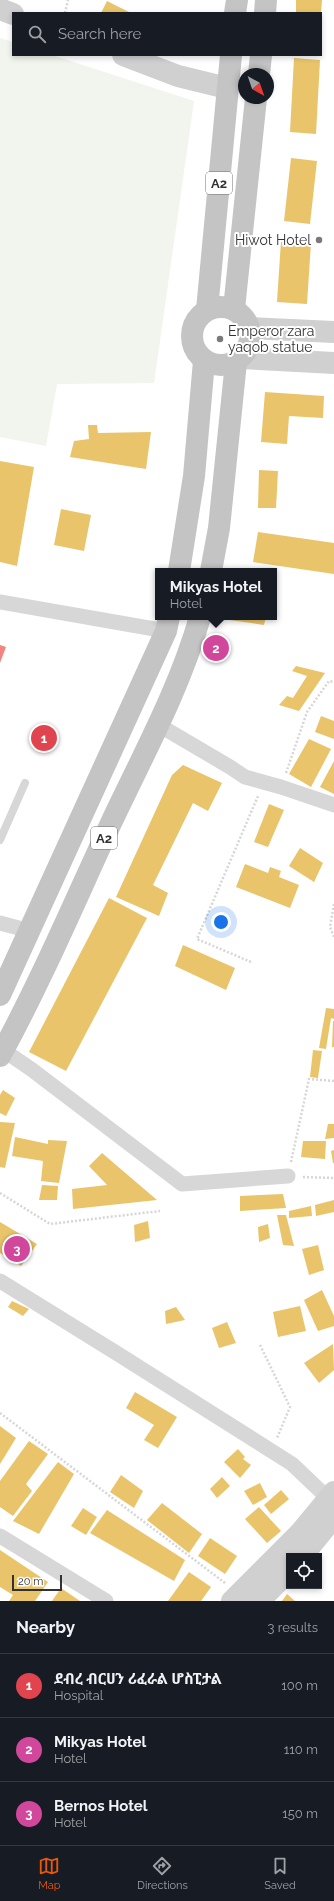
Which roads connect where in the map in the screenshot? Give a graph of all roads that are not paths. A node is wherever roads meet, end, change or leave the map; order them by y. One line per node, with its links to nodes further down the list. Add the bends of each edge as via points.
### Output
1 (237, 0): 4 (highway)
2 (266, 0): 5 (highway)
3 (0, 9): 6 (street)
4 (235, 12)
5 (265, 12)
6 (12, 14)
7 (126, 56): 11 (street, via 178,76)
8 (231, 56): 11 (highway, A2)
9 (261, 56): 10 (highway)
10 (260, 68)
11 (227, 88): 13 (highway, A2)
12 (255, 104): 14 (highway, A2)
13 (207, 310): 14 (highway, via 225,307); 18 (highway, via 199,316 191,335 192,345)
14 (234, 310): 15 (highway, via 246,320)
15 (249, 328): 16 (street); 17 (highway, via 250,344)
16 (334, 332)
17 (238, 360): 18 (highway, via 220,366); 19 (street); 21 (highway, via 219,528)
18 (204, 361): 20 (highway, via 194,476)
19 (334, 363)
20 (180, 568)
21 (212, 568)
22 (0, 602): 24 (street)
23 (199, 620): 25 (highway, A2)
24 (167, 624): 30 (highway, A2)
25 (157, 724): 27 (street, via 245,778); 32 (highway, A2, via 32,993)
26 (25, 783): 28 (lane)
27 (334, 805)
28 (0, 840)
29 (0, 923): 30 (street)
30 (30, 931): 31 (highway, A2)
31 (0, 995)
32 (1, 1052): 33 (street, via 66,1095 182,1184)
33 (285, 1177)
34 (0, 1281): 35 (street, via 292,1464)
35 (332, 1503): 37 (street); 39 (street, via 301,1532)
36 (0, 1536): 40 (street)
37 (304, 1553)
38 (286, 1573): 39 (street)
39 (244, 1599)
40 (106, 1601)

